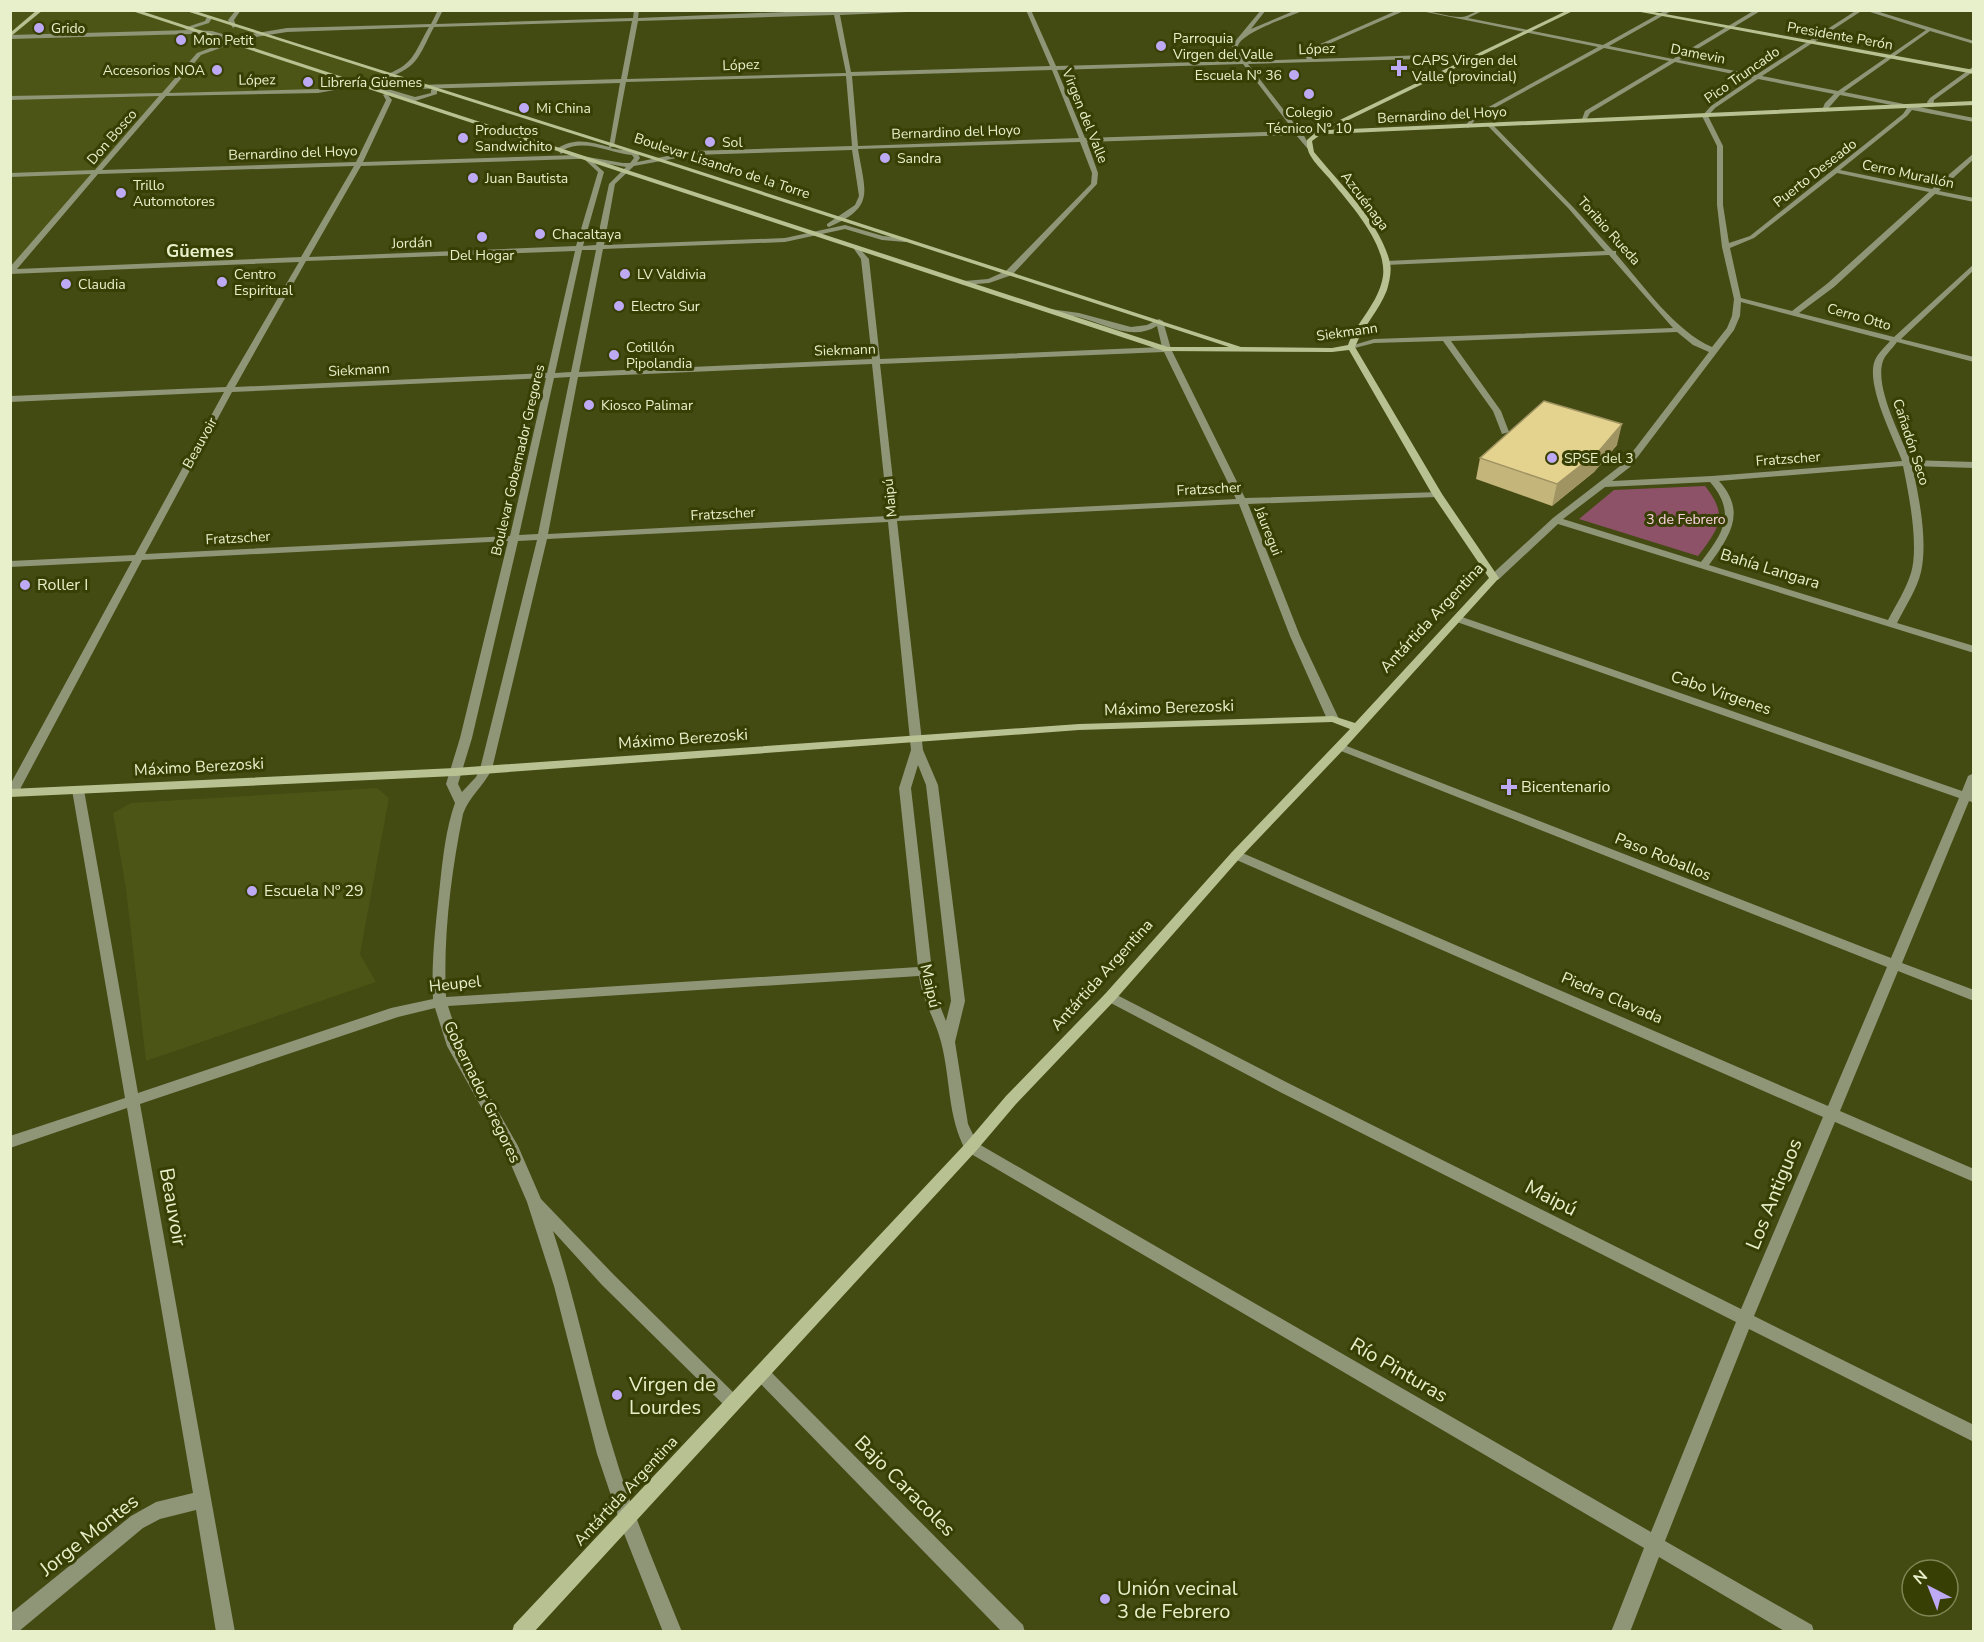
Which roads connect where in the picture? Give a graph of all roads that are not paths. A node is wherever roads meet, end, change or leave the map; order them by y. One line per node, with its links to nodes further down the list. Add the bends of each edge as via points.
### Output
1 (41, 10): 35 (street)
2 (131, 10): 26 (street)
3 (185, 10): 21 (street, Boulevar Lisandro de la Torre)
4 (239, 10): 25 (street, via 231,20)
5 (441, 10): 24 (street)
6 (637, 10): 23 (street)
7 (950, 10): 19 (street)
8 (1028, 10): 47 (street, Virgen del Valle)
9 (1264, 10): 32 (street)
10 (1302, 10): 32 (street)
11 (1404, 10): 44 (street, via 1304,53)
12 (1418, 10): 22 (street, Damevin)
13 (1482, 10): 22 (street)
14 (1573, 10): 30 (street)
15 (1632, 10): 20 (street, Presidente Perón)
16 (1671, 10): 20 (street)
17 (1760, 10): 27 (street)
18 (1863, 10): 28 (street); 38 (street, Pico Truncado)
19 (836, 12): 23 (street); 49 (street)
20 (1661, 16): 27 (street, Presidente Perón); 40 (street)
21 (208, 18): 25 (street, Boulevar Lisandro de la Torre); 26 (street, via 207,22)
22 (1463, 19): 30 (street, Damevin)
23 (634, 20): 24 (street); 52 (street)
24 (433, 25): 33 (street); 50 (street, via 411,64)
25 (233, 26): 34 (street, Boulevar Lisandro de la Torre)
26 (186, 28): 29 (street); 31 (street)
27 (1730, 28): 38 (street, Presidente Perón); 45 (street)
28 (1929, 30): 39 (street); 42 (street)
29 (198, 32): 31 (street); 34 (street, via 229,39); 36 (street)
30 (1528, 32): 40 (street, Damevin); 43 (street)
31 (162, 33): 35 (street)
32 (1245, 33): 46 (street, via 1235,45)
33 (260, 34): 34 (street, Boulevar Lisandro de la Torre); 50 (street, Boulevar Lisandro de la Torre)
34 (248, 35): 37 (street, Don Bosco)
35 (10, 36)
36 (209, 36): 37 (street); 41 (street, via 210,43)
37 (229, 42): 41 (street, Don Bosco); 53 (street)
38 (1812, 43): 42 (street, Presidente Perón); 51 (street, Pico Truncado)
39 (1974, 43)
40 (1603, 47): 45 (street, Damevin); 69 (street, via 1476,116)
41 (199, 54): 58 (street, Don Bosco)
42 (1888, 57): 48 (street, Presidente Perón); 57 (street)
43 (1474, 58): 44 (street, López); 70 (street)
44 (1311, 61): 46 (street, López)
45 (1675, 61): 51 (street, Damevin); 67 (street, via 1587,112)
46 (1243, 63): 47 (street, López); 71 (street, Azcuénaga)
47 (1053, 68): 49 (street, López); 72 (street, Virgen del Valle)
48 (1972, 70): 62 (street, via 1932,99)
49 (849, 74): 52 (street, López); 74 (street)
50 (389, 75): 54 (street); 55 (street, Boulevar Lisandro de la Torre)
51 (1756, 77): 57 (street, Damevin); 65 (street, Pico Truncado)
52 (625, 81): 55 (street, López); 73 (street)
53 (354, 85): 54 (street, López); 58 (street, López, via 318,91)
54 (366, 86): 55 (street, López, via 391,80); 56 (street, via 415,99 435,94); 59 (street)
55 (425, 87): 56 (street, Boulevar Lisandro de la Torre)
56 (434, 90): 73 (street, Boulevar Lisandro de la Torre)
57 (1839, 93): 63 (street, Damevin); 64 (street)
58 (166, 94): 60 (street, López); 84 (street, Don Bosco)
59 (386, 95): 76 (street); 82 (street, Beauvoir, via 389,100)
60 (10, 99)
61 (1974, 103): 62 (street, Bernardino del Hoyo)
62 (1931, 106): 63 (street, Bernardino del Hoyo)
63 (1911, 107): 64 (street, Bernardino del Hoyo); 66 (street, Damevin); 85 (street, Puerto Deseado)
64 (1826, 110): 65 (street, Bernardino del Hoyo)
65 (1705, 116): 67 (street, Bernardino del Hoyo); 93 (street, Pico Truncado, via 1720,146 1720,205)
66 (1974, 120)
67 (1583, 121): 68 (street, Bernardino del Hoyo)
68 (1490, 125): 69 (street, Bernardino del Hoyo); 97 (street, Toribio Rueda)
69 (1468, 126): 70 (street, Bernardino del Hoyo)
70 (1319, 132): 71 (street, Bernardino del Hoyo); 75 (street)
71 (1296, 133): 72 (street, Bernardino del Hoyo); 75 (street, Azcuénaga)
72 (1083, 140): 74 (street, Bernardino del Hoyo); 102 (street, Virgen del Valle, via 1095,173 1094,184)
73 (611, 146): 77 (street, Boulevar Lisandro de la Torre)
74 (855, 147): 81 (street, Bernardino del Hoyo, via 693,153); 90 (street, via 862,200)
75 (1308, 147): 99 (street, Azcuénaga, via 1379,242)
76 (561, 152): 77 (street, via 565,146 581,142); 79 (street)
77 (635, 153): 81 (street, Boulevar Lisandro de la Torre); 83 (street)
78 (1974, 155): 88 (street)
79 (576, 157): 80 (street); 82 (street, Bernardino del Hoyo); 83 (street, Bernardino del Hoyo)
80 (586, 160): 86 (street); 95 (street, Boulevar Gobernador Gregores, via 601,171)
81 (660, 160): 83 (street, Bernardino del Hoyo); 90 (street, Boulevar Lisandro de la Torre)
82 (359, 163): 84 (street, Bernardino del Hoyo); 98 (street, Beauvoir)
83 (633, 165): 86 (street)
84 (98, 171): 87 (street, Bernardino del Hoyo); 101 (street, Don Bosco)
85 (1837, 171): 88 (street, Cerro Murallón); 93 (street, Puerto Deseado, via 1752,237)
86 (624, 173): 91 (street); 94 (street, via 612,184)
87 (10, 175)
88 (1934, 192): 89 (street, Cerro Murallón); 106 (street, via 1832,285)
89 (1974, 200)
90 (839, 218): 91 (street); 92 (street, Boulevar Lisandro de la Torre)
91 (814, 235): 92 (street, Jordán, via 845,227); 94 (street, Jordán, via 785,240); 96 (street)
92 (905, 240): 102 (street, Boulevar Lisandro de la Torre)
93 (1726, 247): 104 (street, Pico Truncado)
94 (601, 248): 95 (street, Jordán); 117 (street)
95 (579, 249): 98 (street, Jordán); 118 (street, Boulevar Gobernador Gregores)
96 (858, 249): 103 (street); 116 (street, Maipú, via 865,259)
97 (1613, 253): 99 (street); 108 (street, Toribio Rueda)
98 (303, 259): 101 (street, Jordán); 119 (street, Beauvoir)
99 (1386, 264): 111 (street, via 1380,298 1355,332)
100 (1974, 266): 110 (street, Cañadón Seco)
101 (11, 272)
102 (1009, 273): 103 (street, via 989,281); 107 (street, Boulevar Lisandro de la Torre)
103 (964, 283): 105 (street)
104 (1738, 299): 106 (street, Cerro Otto); 113 (street, Antártida Argentina, via 1731,328)
105 (1046, 310): 107 (street, via 1132,330 1152,327); 112 (street)
106 (1794, 313): 110 (street, Cerro Otto)
107 (1159, 321): 112 (street, Jáuregui); 114 (street, Boulevar Lisandro de la Torre)
108 (1680, 330): 109 (street, Siekmann); 113 (street, Toribio Rueda)
109 (1445, 338): 111 (street, Siekmann, via 1374,341); 121 (street, via 1497,411)
110 (1894, 341): 115 (street, Cerro Otto); 122 (street, Cañadón Seco, via 1880,360 1877,375)
111 (1351, 347): 114 (street, Siekmann); 126 (street)
112 (1167, 349): 114 (street, Siekmann); 116 (street, Siekmann); 127 (street, Jáuregui)
113 (1712, 350): 125 (street, Antártida Argentina, via 1627,465)
114 (1249, 351)
115 (1974, 360)
116 (875, 362): 117 (street, Siekmann); 128 (street, Maipú)
117 (573, 374): 118 (street, Siekmann); 130 (street)
118 (551, 375): 119 (street, Siekmann); 131 (street, Boulevar Gobernador Gregores)
119 (229, 390): 120 (street, Siekmann); 132 (street, Beauvoir)
120 (10, 399)
121 (1505, 432)
122 (1907, 463): 123 (street, Fratzscher); 124 (street, Fratzscher); 137 (street, Cañadón Seco, via 1916,504 1917,563)
123 (1974, 465)
124 (1712, 479): 125 (street, Fratzscher); 134 (street, via 1727,498 1729,519 1722,539)
125 (1604, 484): 129 (street, Antártida Argentina)
126 (1437, 494): 127 (street, Fratzscher); 135 (street)
127 (1242, 501): 128 (street, Fratzscher); 139 (street, Jáuregui, via 1295,636)
128 (892, 520): 130 (street, Fratzscher); 141 (street, Maipú)
129 (1556, 520): 134 (street, Bahía Langara); 135 (street, Antártida Argentina)
130 (543, 536): 131 (street, Fratzscher); 143 (street)
131 (514, 537): 132 (street, Fratzscher); 144 (street, Boulevar Gobernador Gregores)
132 (138, 556): 133 (street, Fratzscher); 147 (street, Beauvoir)
133 (10, 564)
134 (1704, 565): 137 (street, Bahía Langara)
135 (1494, 578): 136 (street, Antártida Argentina)
136 (1458, 618): 140 (street, Antártida Argentina); 148 (street, Cabo Virgenes)
137 (1892, 623): 138 (street, Bahía Langara)
138 (1974, 650)
139 (1333, 719): 140 (street, Máximo Berezoski); 141 (street, Máximo Berezoski, via 1079,727)
140 (1357, 728): 142 (street, Antártida Argentina)
141 (917, 745): 143 (street, Máximo Berezoski); 152 (street, Maipú, via 905,788); 156 (street, Maipú, via 932,785 958,1001)
142 (1340, 747): 150 (street, Antártida Argentina); 151 (street, Paso Roballos)
143 (486, 769): 144 (street, Máximo Berezoski); 149 (street, via 481,782)
144 (455, 772): 146 (street, Máximo Berezoski); 149 (street, Gobernador Gregores, via 452,784)
145 (1974, 776): 148 (street, Los Antiguos)
146 (78, 790): 147 (street, Máximo Berezoski); 157 (street, Beauvoir)
147 (11, 793)
148 (1969, 797): 151 (street, Los Antiguos)
149 (461, 802): 155 (street, Gobernador Gregores, via 448,866)
150 (1236, 855): 154 (street, Antártida Argentina); 158 (street, Piedra Clavada)
151 (1895, 966): 153 (street, Paso Roballos); 158 (street, Los Antiguos)
152 (925, 971): 155 (street, Heupel); 156 (street, Maipú, via 929,996)
153 (1974, 996)
154 (1110, 997): 160 (street, Antártida Argentina); 163 (street, Maipú)
155 (440, 1002): 157 (street, Heupel, via 396,1012); 162 (street, Gobernador Gregores, via 465,1065 495,1116)
156 (948, 1042): 160 (street, Maipú, via 961,1124)
157 (133, 1101): 159 (street, Heupel); 167 (street, Beauvoir)
158 (1830, 1112): 161 (street, Piedra Clavada); 163 (street, Los Antiguos)
159 (10, 1142)
160 (971, 1147): 164 (street, Antártida Argentina); 169 (street, Río Pinturas)
161 (1974, 1176)
162 (535, 1201): 165 (street, Gobernador Gregores, via 608,1280); 168 (street, Gobernador Gregores, via 567,1297 598,1430)
163 (1745, 1319): 166 (street, Maipú); 169 (street, Los Antiguos)
164 (761, 1373): 165 (street, Antártida Argentina); 174 (street, Bajo Caracoles)
165 (733, 1403): 168 (street, Antártida Argentina)
166 (1974, 1434)
167 (204, 1499): 170 (street, Jorge Montes, via 156,1511 136,1522); 171 (street, Beauvoir)
168 (627, 1519): 172 (street, Antártida Argentina); 173 (street, Gobernador Gregores)
169 (1656, 1545): 175 (street, Los Antiguos); 176 (street, Río Pinturas)
170 (10, 1626)
171 (226, 1632)
172 (521, 1632)
173 (673, 1632)
174 (1016, 1632)
175 (1620, 1632)
176 (1805, 1632)

